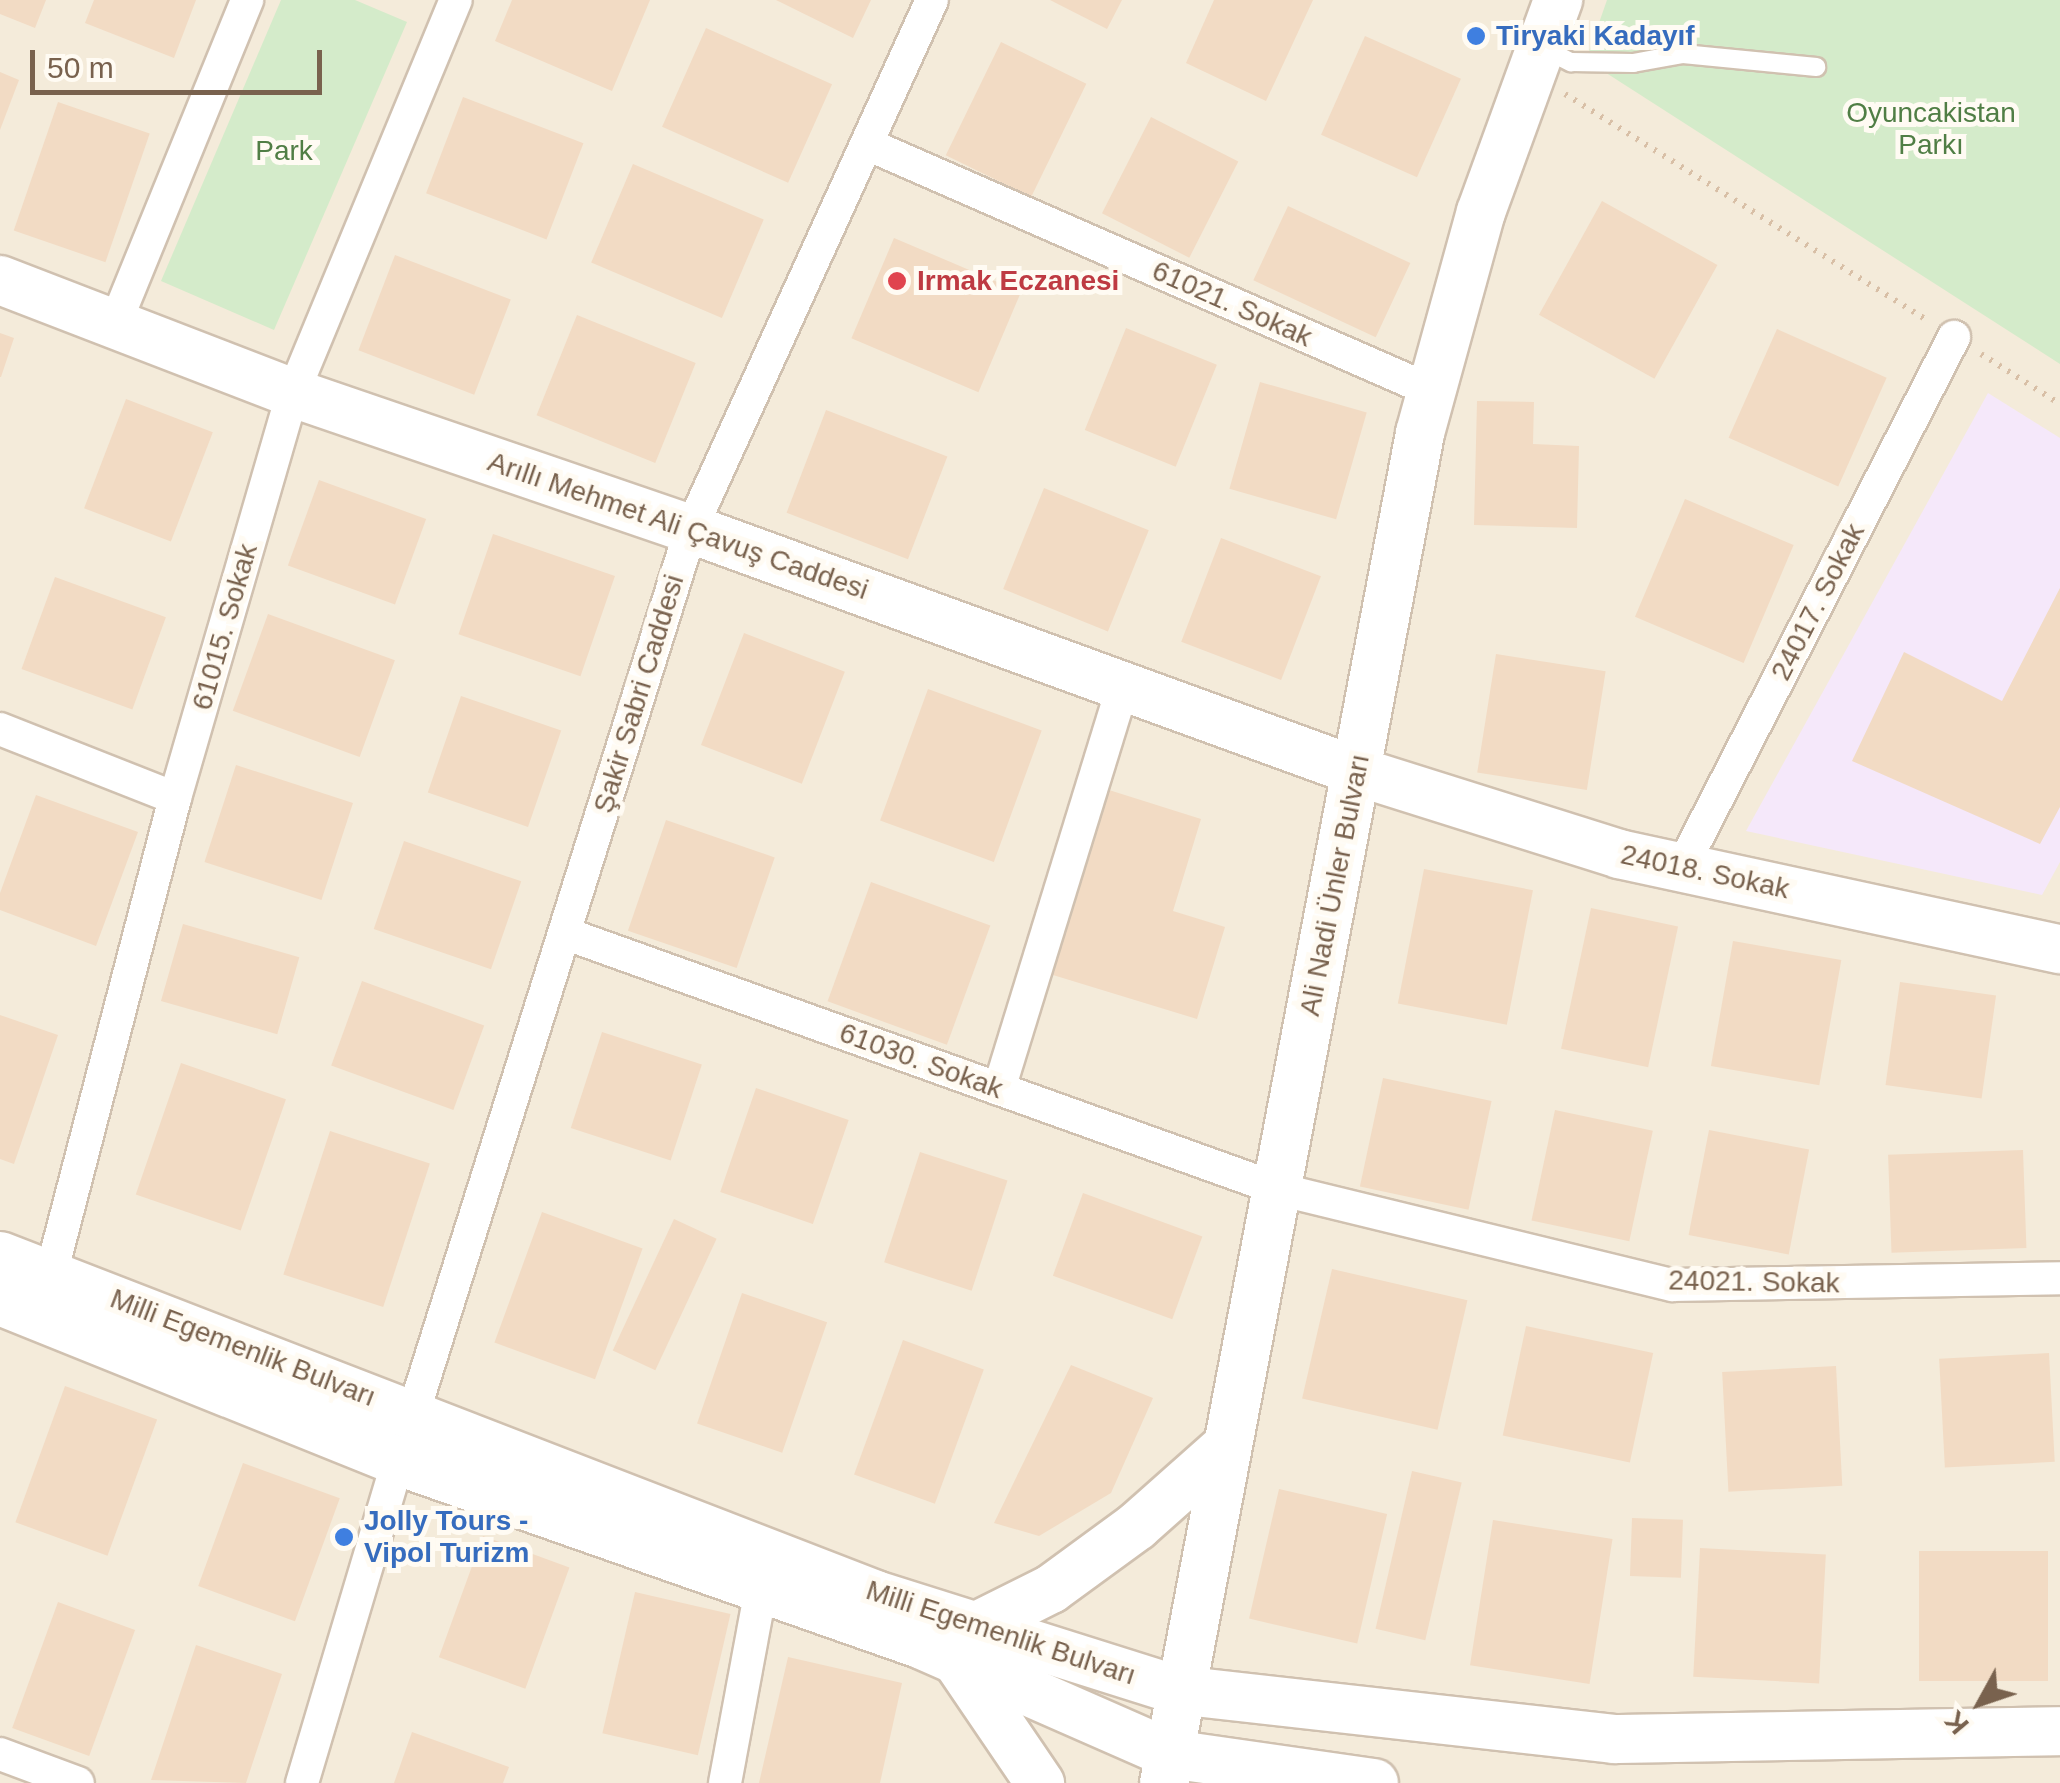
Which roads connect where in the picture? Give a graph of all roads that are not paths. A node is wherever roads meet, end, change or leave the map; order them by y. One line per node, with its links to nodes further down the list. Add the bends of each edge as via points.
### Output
1 (247, 0): 8 (street)
2 (456, 0): 11 (street, 61015. Sokak)
3 (932, 0): 6 (street, Şakir Sabri Caddesi)
4 (1544, 26): 5 (lane, via 1571,62 1634,63 1684,54); 10 (main road, Ali Nadi Ünler Bulvarı, via 1481,212)
5 (1816, 68)
6 (867, 144): 10 (street, 61021. Sokak); 12 (street, Şakir Sabri Caddesi)
7 (0, 280): 8 (main road, Arıllı Mehmet Ali Çavuş Caddesi)
8 (115, 324): 11 (main road, Arıllı Mehmet Ali Çavuş Caddesi)
9 (1954, 337): 17 (street, 24017. Sokak)
10 (1432, 391): 15 (main road, Ali Nadi Ünler Bulvarı)
11 (293, 393): 12 (main road, Arıllı Mehmet Ali Çavuş Caddesi); 16 (street, 61015. Sokak)
12 (691, 528): 13 (main road, Arıllı Mehmet Ali Çavuş Caddesi); 18 (street, Şakir Sabri Caddesi)
13 (1123, 686): 15 (main road, Arıllı Mehmet Ali Çavuş Caddesi); 20 (street)
14 (0, 729): 16 (street)
15 (1356, 771): 17 (main road, 24018. Sokak); 21 (main road, Ali Nadi Ünler Bulvarı)
16 (175, 798): 23 (street, 61015. Sokak)
17 (1682, 867): 19 (main road, 24018. Sokak)
18 (564, 933): 20 (street, 61030. Sokak); 26 (street, Şakir Sabri Caddesi)
19 (2060, 949)
20 (999, 1090): 21 (street, 61030. Sokak)
21 (1278, 1189): 24 (street, 24021. Sokak, via 1672,1285); 27 (main road, Ali Nadi Ünler Bulvarı)
22 (0, 1256): 23 (main road, Milli Egemenlik Bulvarı)
23 (50, 1274): 26 (main road, Milli Egemenlik Bulvarı)
24 (2060, 1278)
25 (0, 1301): 28 (main road, Milli Egemenlik Bulvarı)
26 (413, 1414): 30 (main road, Milli Egemenlik Bulvarı, via 876,1595)
27 (1227, 1446): 30 (main road, via 1080,1568); 31 (main road, Ali Nadi Ünler Bulvarı)
28 (398, 1461): 29 (main road, Milli Egemenlik Bulvarı); 36 (street)
29 (761, 1590): 30 (main road, Milli Egemenlik Bulvarı); 37 (street)
30 (967, 1644): 31 (main road, Milli Egemenlik Bulvarı); 34 (main road, Milli Egemenlik Bulvarı); 38 (main road)
31 (1178, 1690): 32 (main road, Milli Egemenlik Bulvarı, via 1614,1739); 34 (main road, Ali Nadi Ünler Bulvarı)
32 (2060, 1730)
33 (0, 1754): 35 (street)
34 (1167, 1769): 39 (main road, Milli Egemenlik Bulvarı)
35 (78, 1783)
36 (302, 1783)
37 (725, 1783)
38 (1040, 1783)
39 (1374, 1783)

